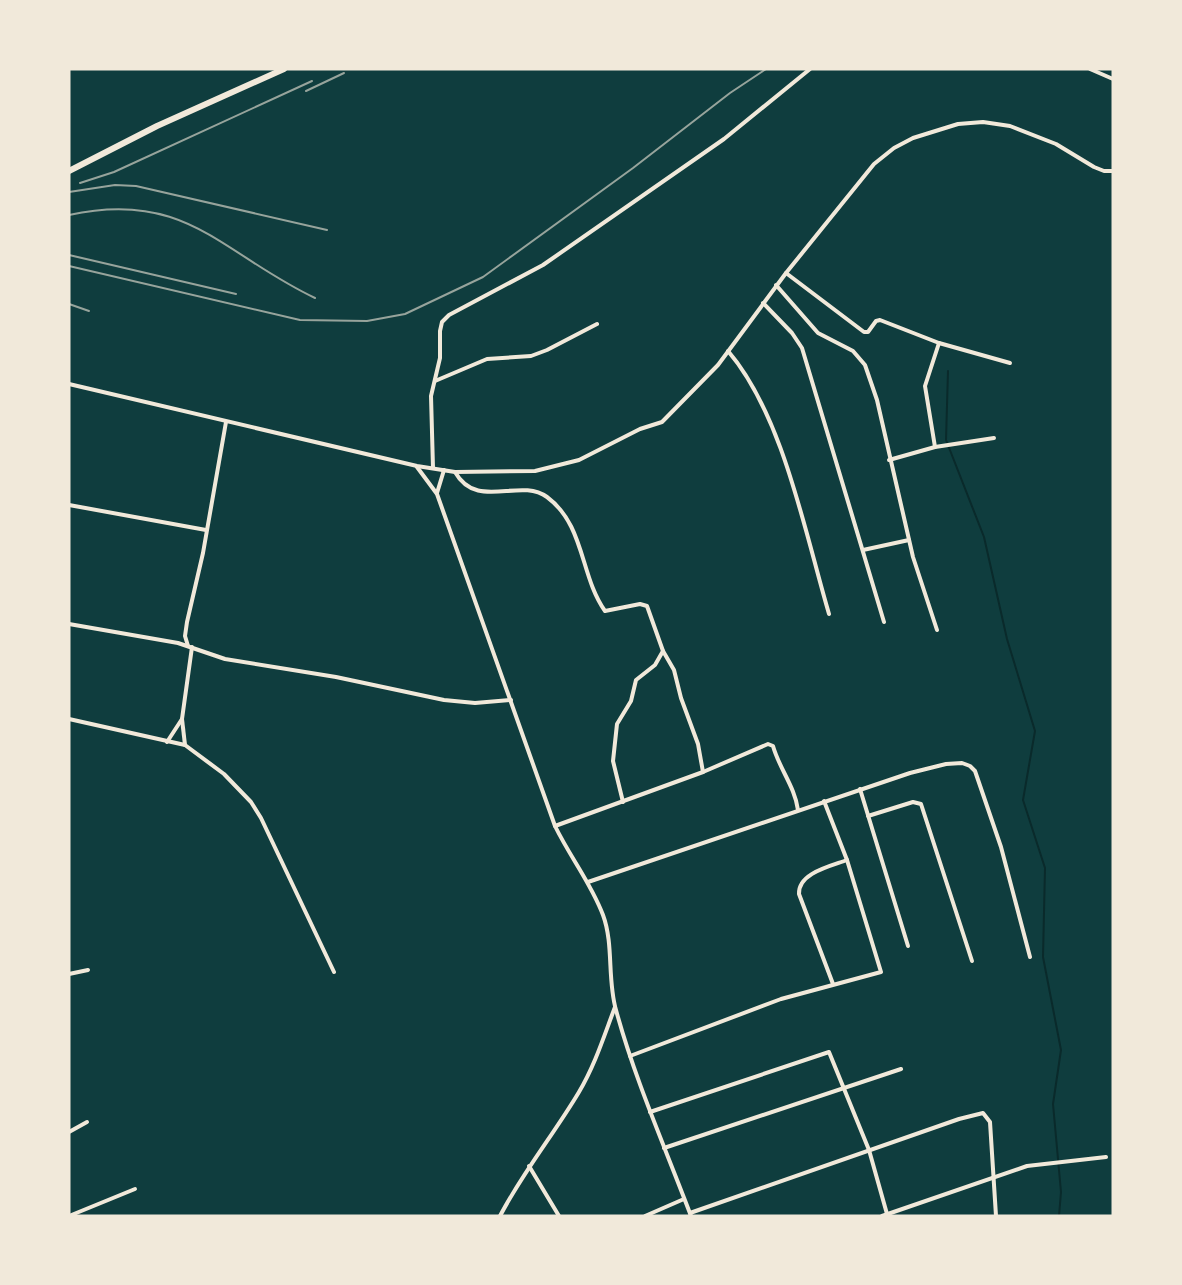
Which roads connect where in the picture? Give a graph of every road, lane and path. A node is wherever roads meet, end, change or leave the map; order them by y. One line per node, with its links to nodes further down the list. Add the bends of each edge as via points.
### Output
1 (284, 69): 5 (highway)
2 (810, 69): 14 (street, via 724,139 572,245 512,283 448,315 440,331 440,358)
3 (1090, 69): 4 (street)
4 (1113, 79)
5 (69, 171)
6 (1113, 171): 7 (street, via 1104,171 1056,144 1011,126 983,122 934,131 903,143 880,158)
7 (786, 273): 8 (street); 11 (street, via 864,332 880,320)
8 (776, 285): 9 (street); 19 (street, via 818,333 853,351 865,365 877,400)
9 (763, 303): 12 (street); 28 (street, via 802,348)
10 (597, 324): 14 (street, via 531,356 487,359)
11 (939, 343): 13 (street); 18 (street, via 925,386)
12 (728, 351): 23 (street, via 707,378 662,422 579,460 518,473); 29 (street, via 757,391 782,455)
13 (1010, 363)
14 (434, 381): 21 (street, via 430,409)
15 (69, 384): 16 (street)
16 (226, 422): 20 (street); 26 (street)
17 (994, 438): 18 (street)
18 (935, 447): 19 (street)
19 (889, 460): 27 (street)
20 (417, 466): 21 (street); 24 (street)
21 (433, 468): 22 (street)
22 (444, 470): 23 (street); 24 (street)
23 (455, 472): 36 (street, via 461,482 475,491 524,492 547,497 574,532 604,609 647,606)
24 (437, 494): 37 (street)
25 (69, 505): 26 (street)
26 (206, 530): 33 (street)
27 (910, 540): 28 (street); 32 (street)
28 (863, 550): 30 (street)
29 (829, 615)
30 (884, 622)
31 (69, 624): 34 (street)
32 (937, 630)
33 (185, 636): 34 (street); 35 (street)
34 (178, 643): 35 (street)
35 (190, 647): 37 (street, via 225,659 444,700); 39 (street)
36 (663, 651): 42 (street, via 674,670); 45 (street, via 655,665 636,680 631,701 617,724 613,761)
37 (512, 700): 48 (street)
38 (69, 718): 40 (street)
39 (182, 719): 40 (street); 41 (street)
40 (167, 742): 41 (street)
41 (185, 745): 55 (street, via 224,774 251,802)
42 (703, 772): 45 (street); 46 (street, via 768,744 795,795)
43 (860, 789): 44 (street); 47 (street); 52 (street, via 946,764 970,766 993,818)
44 (824, 801): 46 (street); 49 (street)
45 (623, 802): 48 (street)
46 (798, 810): 50 (street)
47 (868, 816): 51 (street); 53 (street, via 913,802 921,804)
48 (555, 826): 50 (street)
49 (847, 860): 57 (street, via 802,880 799,886); 57 (street, via 882,971)
50 (588, 882): 58 (street, via 604,917)
51 (908, 946)
52 (1030, 957)
53 (972, 961)
54 (88, 970): 56 (street)
55 (334, 972)
56 (69, 974)
57 (833, 984): 59 (street, via 750,1010)
58 (615, 1007): 59 (street); 68 (street, via 590,1071)
59 (630, 1056): 62 (street)
60 (901, 1069): 61 (street)
61 (846, 1089): 62 (street, via 832,1053 825,1052); 65 (street); 66 (street)
62 (650, 1112): 65 (street)
63 (87, 1122): 64 (street)
64 (69, 1132)
65 (664, 1148): 71 (street)
66 (869, 1150): 69 (street, via 983,1113 990,1122); 72 (street); 73 (street)
67 (1106, 1158): 69 (street, via 1049,1161)
68 (529, 1166): 75 (street); 76 (street)
69 (994, 1176): 73 (street); 79 (street)
70 (135, 1189): 74 (street)
71 (684, 1199): 72 (street); 77 (street)
72 (690, 1214)
73 (887, 1214): 78 (street)
74 (69, 1216)
75 (500, 1216)
76 (559, 1216)
77 (645, 1216)
78 (882, 1216)
79 (996, 1216)

